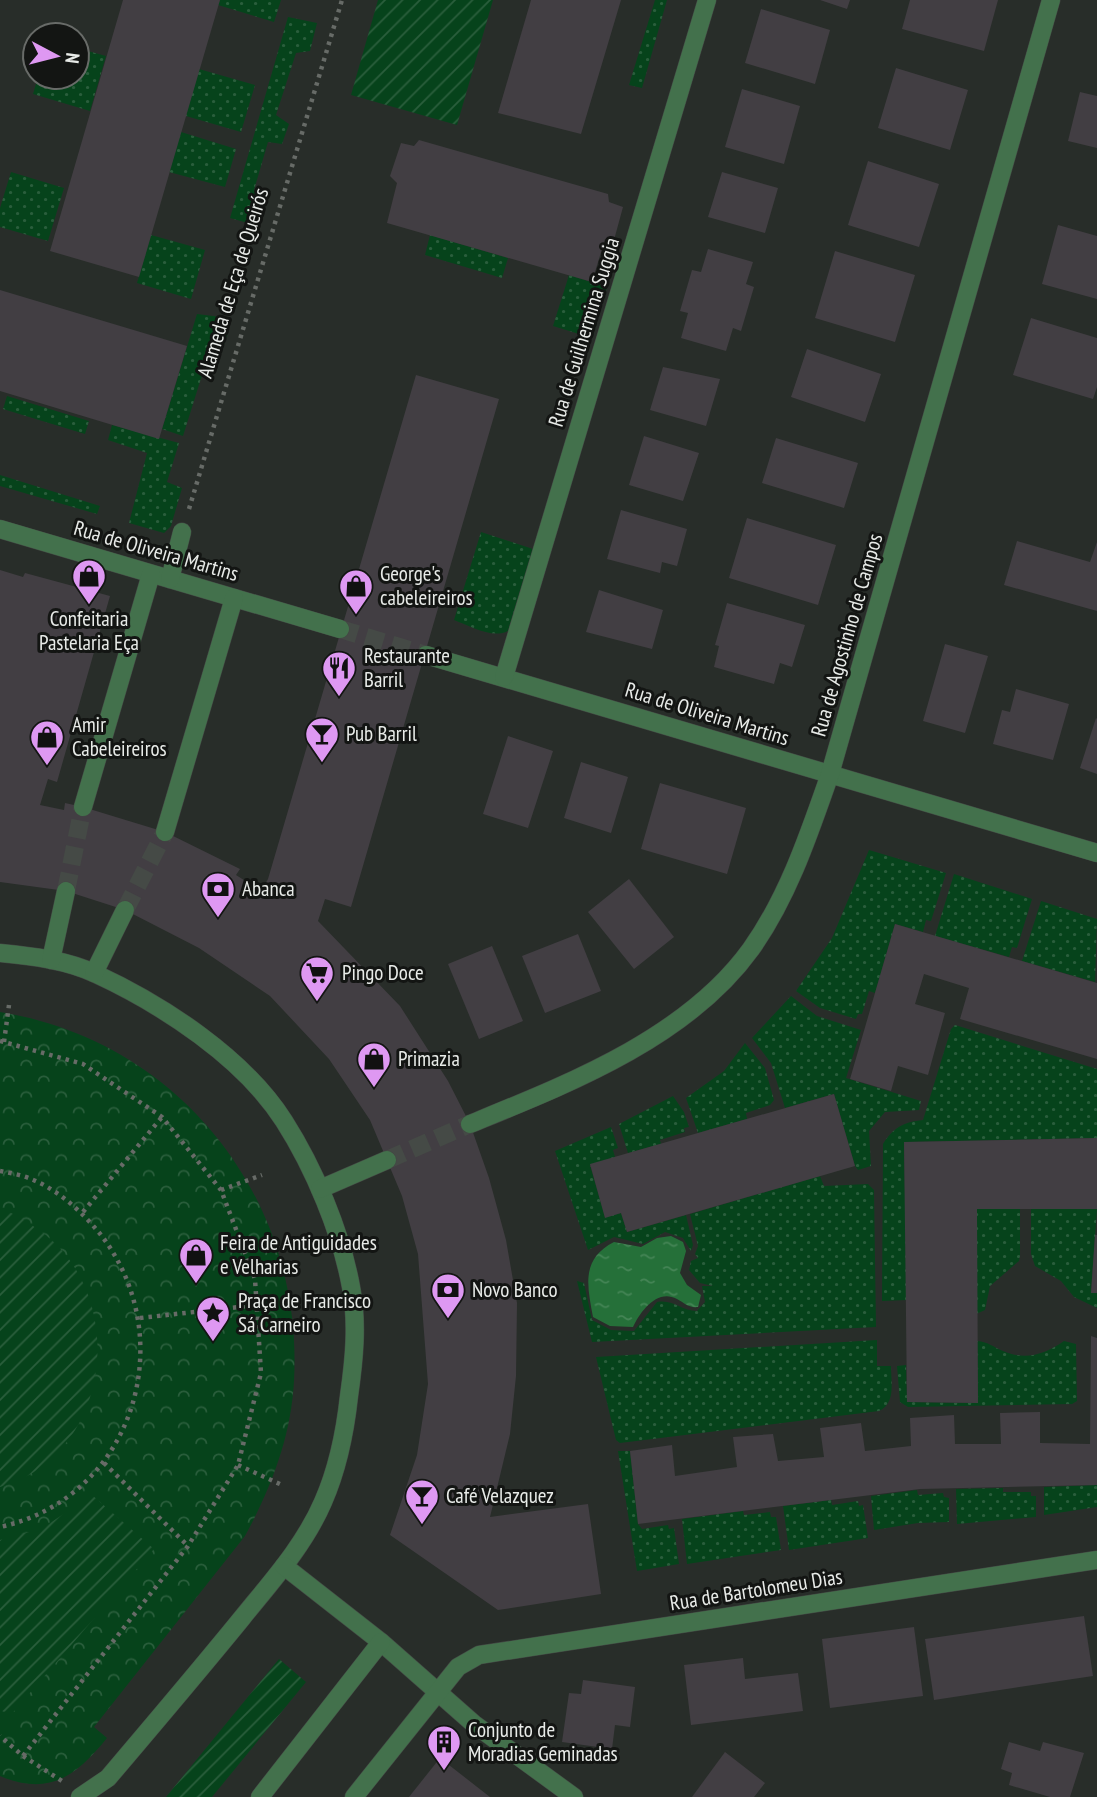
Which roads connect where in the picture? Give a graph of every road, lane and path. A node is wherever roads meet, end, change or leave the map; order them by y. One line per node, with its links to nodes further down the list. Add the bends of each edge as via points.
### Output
1 (342, 0): 5 (path, Alameda de Eça de Queirós)
2 (707, 0): 11 (street, Rua de Guilhermina Suggia)
3 (1051, 0): 12 (street, Rua de Agostinho de Campos)
4 (0, 530): 6 (street, Rua de Oliveira Martins)
5 (183, 532): 7 (street)
6 (151, 573): 7 (street, Rua de Oliveira Martins); 13 (street)
7 (170, 579): 8 (street, Rua de Oliveira Martins)
8 (234, 598): 9 (street, Rua de Oliveira Martins); 14 (street)
9 (340, 629)
10 (426, 655): 11 (street, Rua de Oliveira Martins)
11 (504, 677): 12 (street, Rua de Oliveira Martins)
12 (831, 774): 15 (street, Rua de Oliveira Martins); 24 (street, Rua de Agostinho de Campos, via 801,856 776,904 752,948 715,991 670,1025 574,1081)
13 (83, 807)
14 (165, 832)
15 (1097, 853)
16 (66, 891): 19 (street)
17 (125, 910): 20 (street)
18 (0, 953): 19 (street)
19 (51, 960): 20 (street)
20 (94, 973): 28 (street, via 219,1048 283,1120)
21 (9, 1005): 22 (path)
22 (2, 1041): 23 (path, via 83,1064)
23 (162, 1117): 29 (path); 30 (path)
24 (470, 1124)
25 (387, 1160): 28 (street)
26 (0, 1171): 30 (path, via 32,1179)
27 (262, 1175): 29 (path)
28 (320, 1189): 39 (street, via 338,1233 352,1289 352,1373 344,1442 324,1500)
29 (221, 1190): 31 (path, via 255,1279)
30 (83, 1212): 32 (path, via 120,1260)
31 (257, 1305): 32 (path); 34 (path, via 261,1373)
32 (140, 1318): 33 (path, via 141,1369 129,1418)
33 (103, 1463): 36 (path, via 67,1498 22,1522); 37 (path)
34 (237, 1465): 35 (path); 37 (path)
35 (282, 1485)
36 (0, 1527)
37 (188, 1546): 43 (path)
38 (1097, 1560): 41 (street, Rua de Bartolomeu Dias, via 479,1655 458,1667)
39 (284, 1566): 40 (street); 45 (street, via 108,1778)
40 (381, 1642): 41 (street); 46 (street)
41 (437, 1694): 47 (street); 48 (street)
42 (0, 1736): 43 (path)
43 (23, 1755): 44 (path)
44 (62, 1781)
45 (80, 1797)
46 (260, 1797)
47 (354, 1797)
48 (574, 1797)

